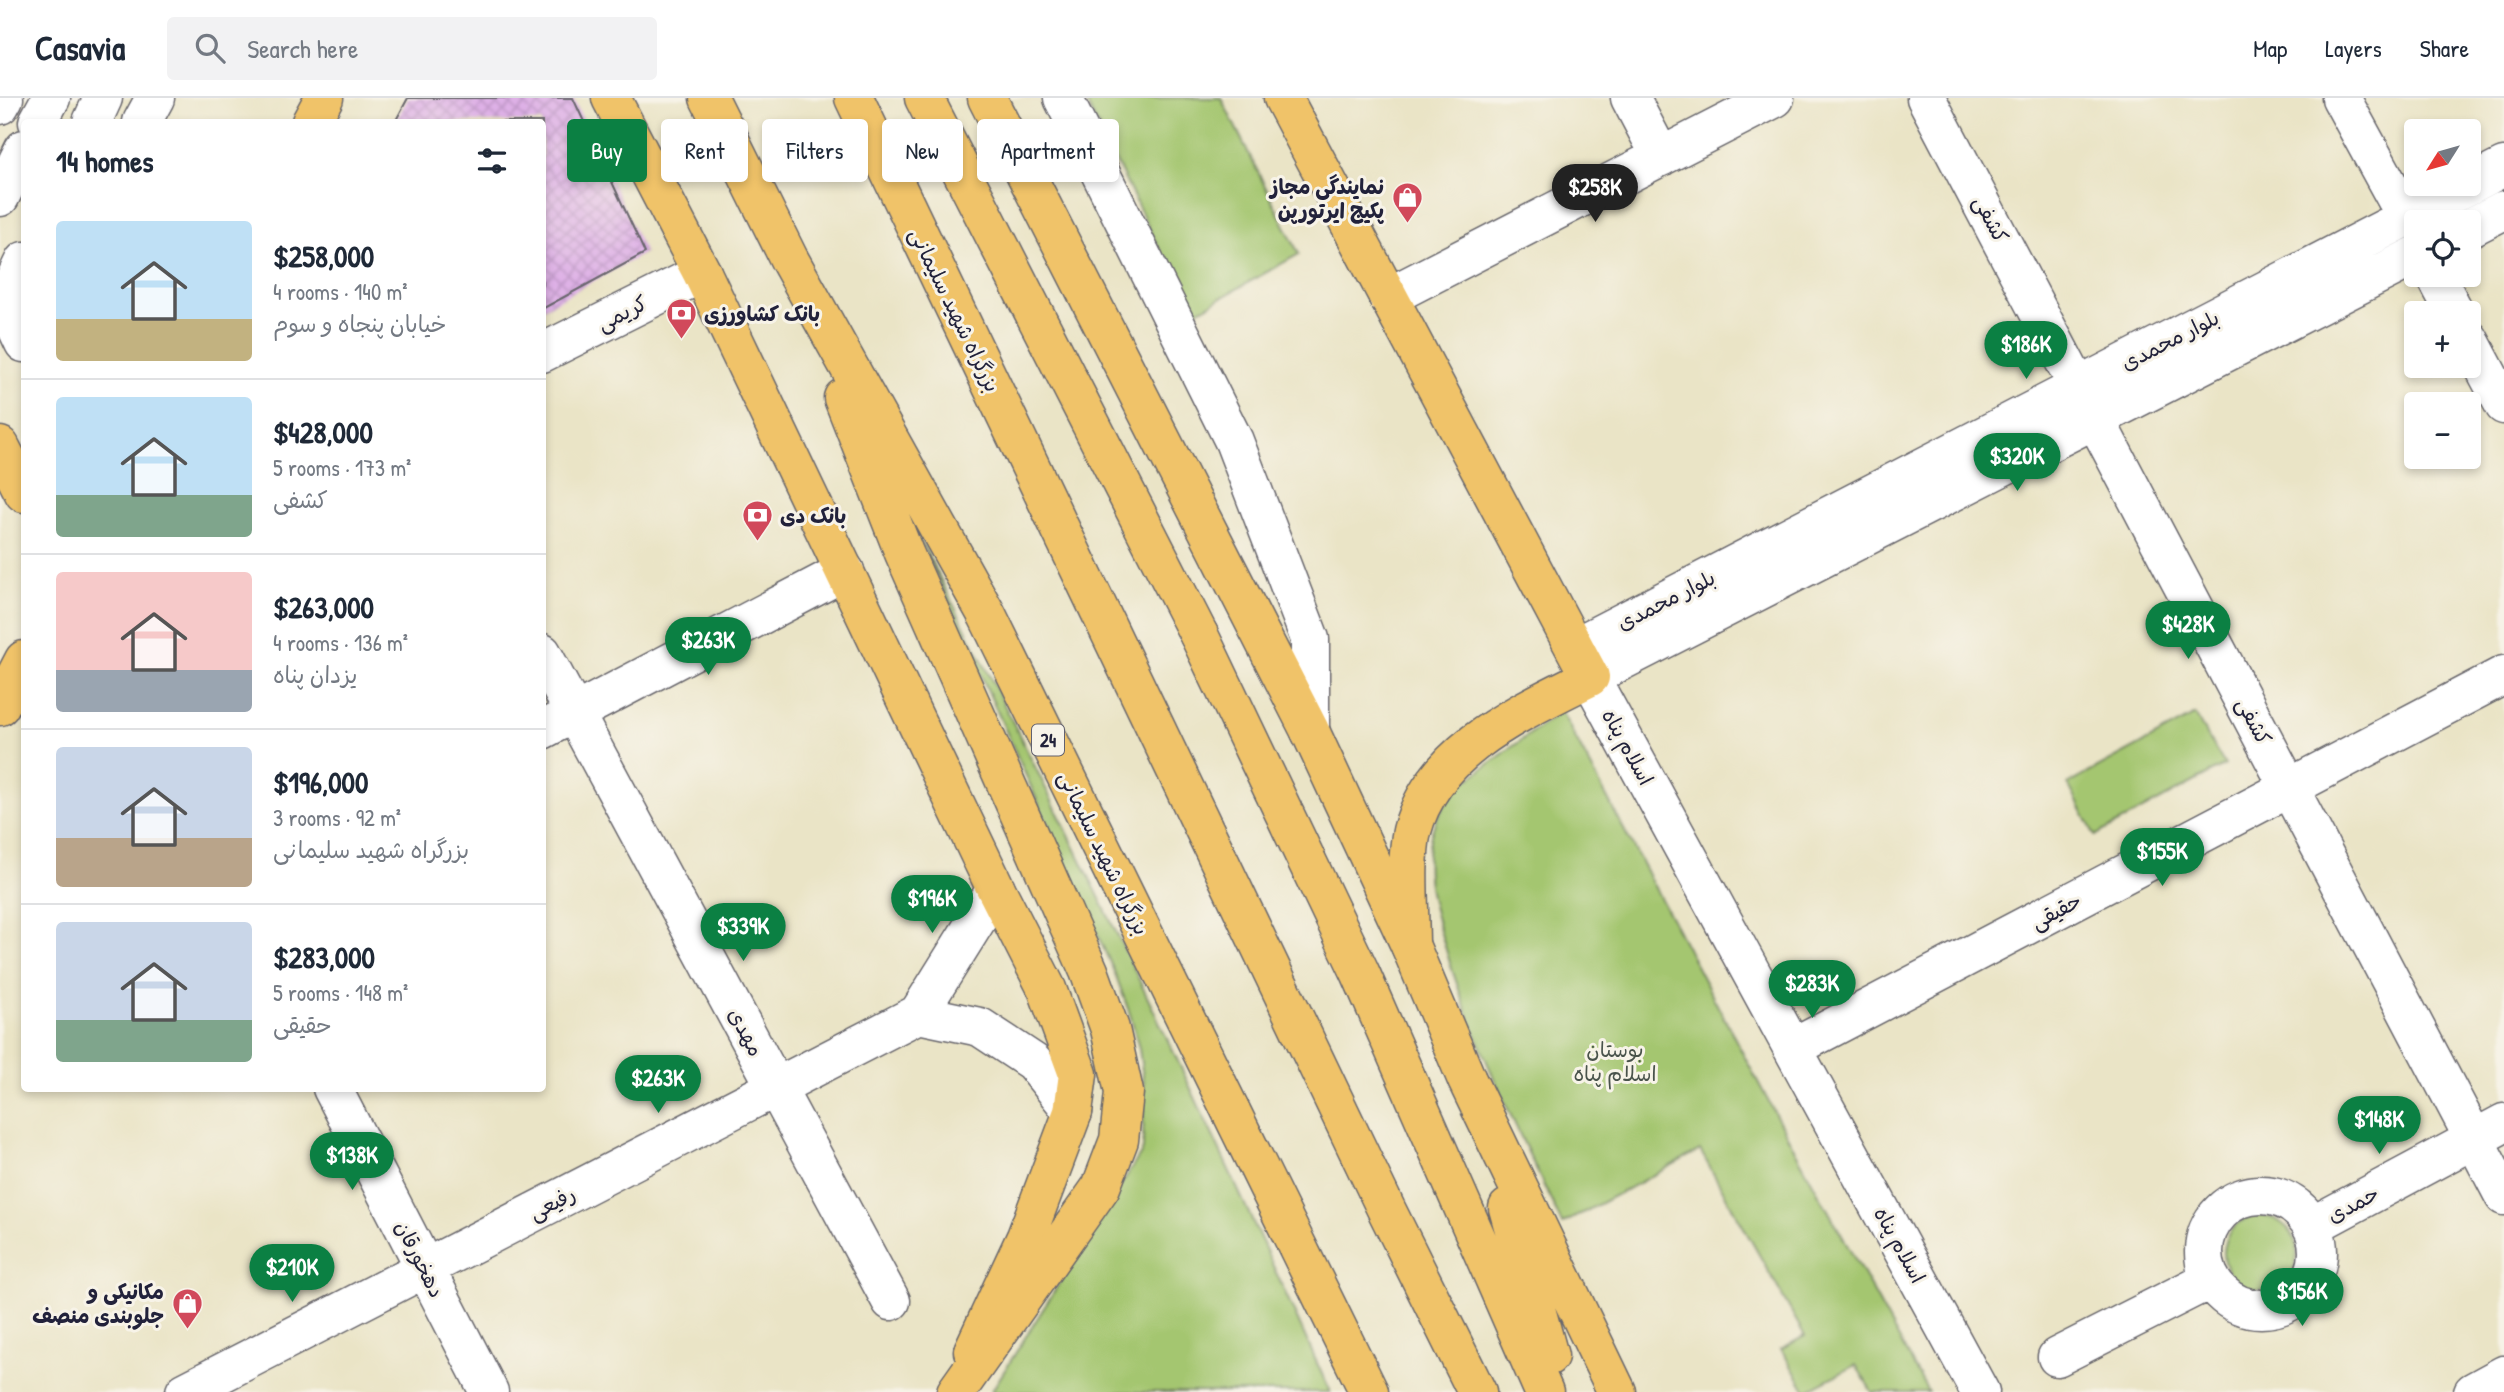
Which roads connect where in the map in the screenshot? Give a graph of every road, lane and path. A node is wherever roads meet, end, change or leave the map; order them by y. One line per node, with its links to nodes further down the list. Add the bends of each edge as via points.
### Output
1 (4, 98): 17 (street)
2 (51, 98): 18 (street)
3 (103, 98): 19 (street)
4 (155, 98): 20 (street)
5 (324, 98): 21 (main road)
6 (611, 98): 34 (main road)
7 (709, 98): 31 (main road, بزرگراه شهید سلیمانی / 24)
8 (854, 98): 73 (main road, بزرگراه شهید سلیمانی)
9 (924, 98): 74 (main road, via 1199,635 1360,972)
10 (987, 98): 51 (main road)
11 (1063, 98): 51 (street, via 1234,441 1310,639)
12 (1283, 98): 36 (main road, اسلام پناه)
13 (1630, 98): 23 (street)
14 (1776, 98): 23 (street)
15 (1926, 98): 40 (street, کشفی)
16 (2341, 98): 28 (street)
17 (0, 105)
18 (40, 119)
19 (93, 119)
20 (144, 119)
21 (313, 119)
22 (21, 155): 25 (street)
23 (1661, 157): 36 (street)
24 (2504, 167): 26 (street, بلوار محمدی)
25 (0, 197)
26 (2420, 210)
27 (2504, 210): 30 (street)
28 (2404, 213)
29 (2404, 218): 40 (street, بلوار محمدی)
30 (2481, 222)
31 (789, 259): 71 (main road, via 904,553 1089,971 1110,1029 1124,1092 1119,1140 1101,1187); 72 (main road, بزرگراه شهید سلیمانی / 24, via 987,615)
32 (2404, 261): 40 (street, بلوار محمدی)
33 (21, 266): 35 (street)
34 (702, 273): 38 (street, کریمی); 44 (main road)
35 (2, 297): 37 (street)
36 (1388, 298): 45 (main road, اسلام پناه)
37 (21, 337)
38 (546, 351)
39 (2481, 362): 41 (street)
40 (2087, 403): 45 (street, بلوار محمدی); 52 (street, کشفی)
41 (2504, 405)
42 (0, 446): 43 (main road)
43 (21, 487)
44 (845, 571): 50 (street); 53 (main road)
45 (1582, 662): 54 (main road, via 1474,743 1441,774 1424,798 1412,833); 56 (street, اسلام پناه)
46 (21, 666): 49 (main road)
47 (546, 669): 50 (street, مهدی)
48 (2504, 675): 52 (street, حقیقی)
49 (0, 706)
50 (559, 721): 58 (street, مهدی)
51 (1310, 731): 54 (main road)
52 (2289, 788): 56 (street, حقیقی); 61 (street, کشفی)
53 (996, 889): 55 (street); 60 (main road, via 1047,989 1078,1074)
54 (1410, 945): 57 (main road)
55 (918, 1014): 58 (street, رفیعی); 60 (street, via 980,1027 1033,1062)
56 (1793, 1048): 77 (street, اسلام پناه)
57 (1467, 1080): 75 (main road, via 1519,1244); 76 (main road)
58 (776, 1088): 64 (street, رفیعی); 66 (street, مهدی)
59 (334, 1092): 64 (street, دهخورقان)
60 (1073, 1112): 71 (main road, via 1026,1237)
61 (2489, 1131): 62 (street, کشفی); 63 (street, حمدی)
62 (2504, 1196)
63 (2312, 1226): 65 (street, via 2318,1245 2317,1265 2310,1283 2296,1297 2259,1309 2240,1305 2223,1295); 65 (street, via 2288,1200 2252,1195 2235,1201 2220,1212 2207,1235 2205,1262)
64 (425, 1268): 69 (street, رفیعی); 70 (street, دهخورقان)
65 (2211, 1279): 67 (street)
66 (891, 1301)
67 (2057, 1357)
68 (2504, 1375): 78 (street)
69 (186, 1392)
70 (489, 1392)
71 (955, 1392)
72 (1369, 1392)
73 (1477, 1392)
74 (1544, 1392)
75 (1558, 1392)
76 (1617, 1392)
77 (1980, 1392)
78 (2473, 1392)

